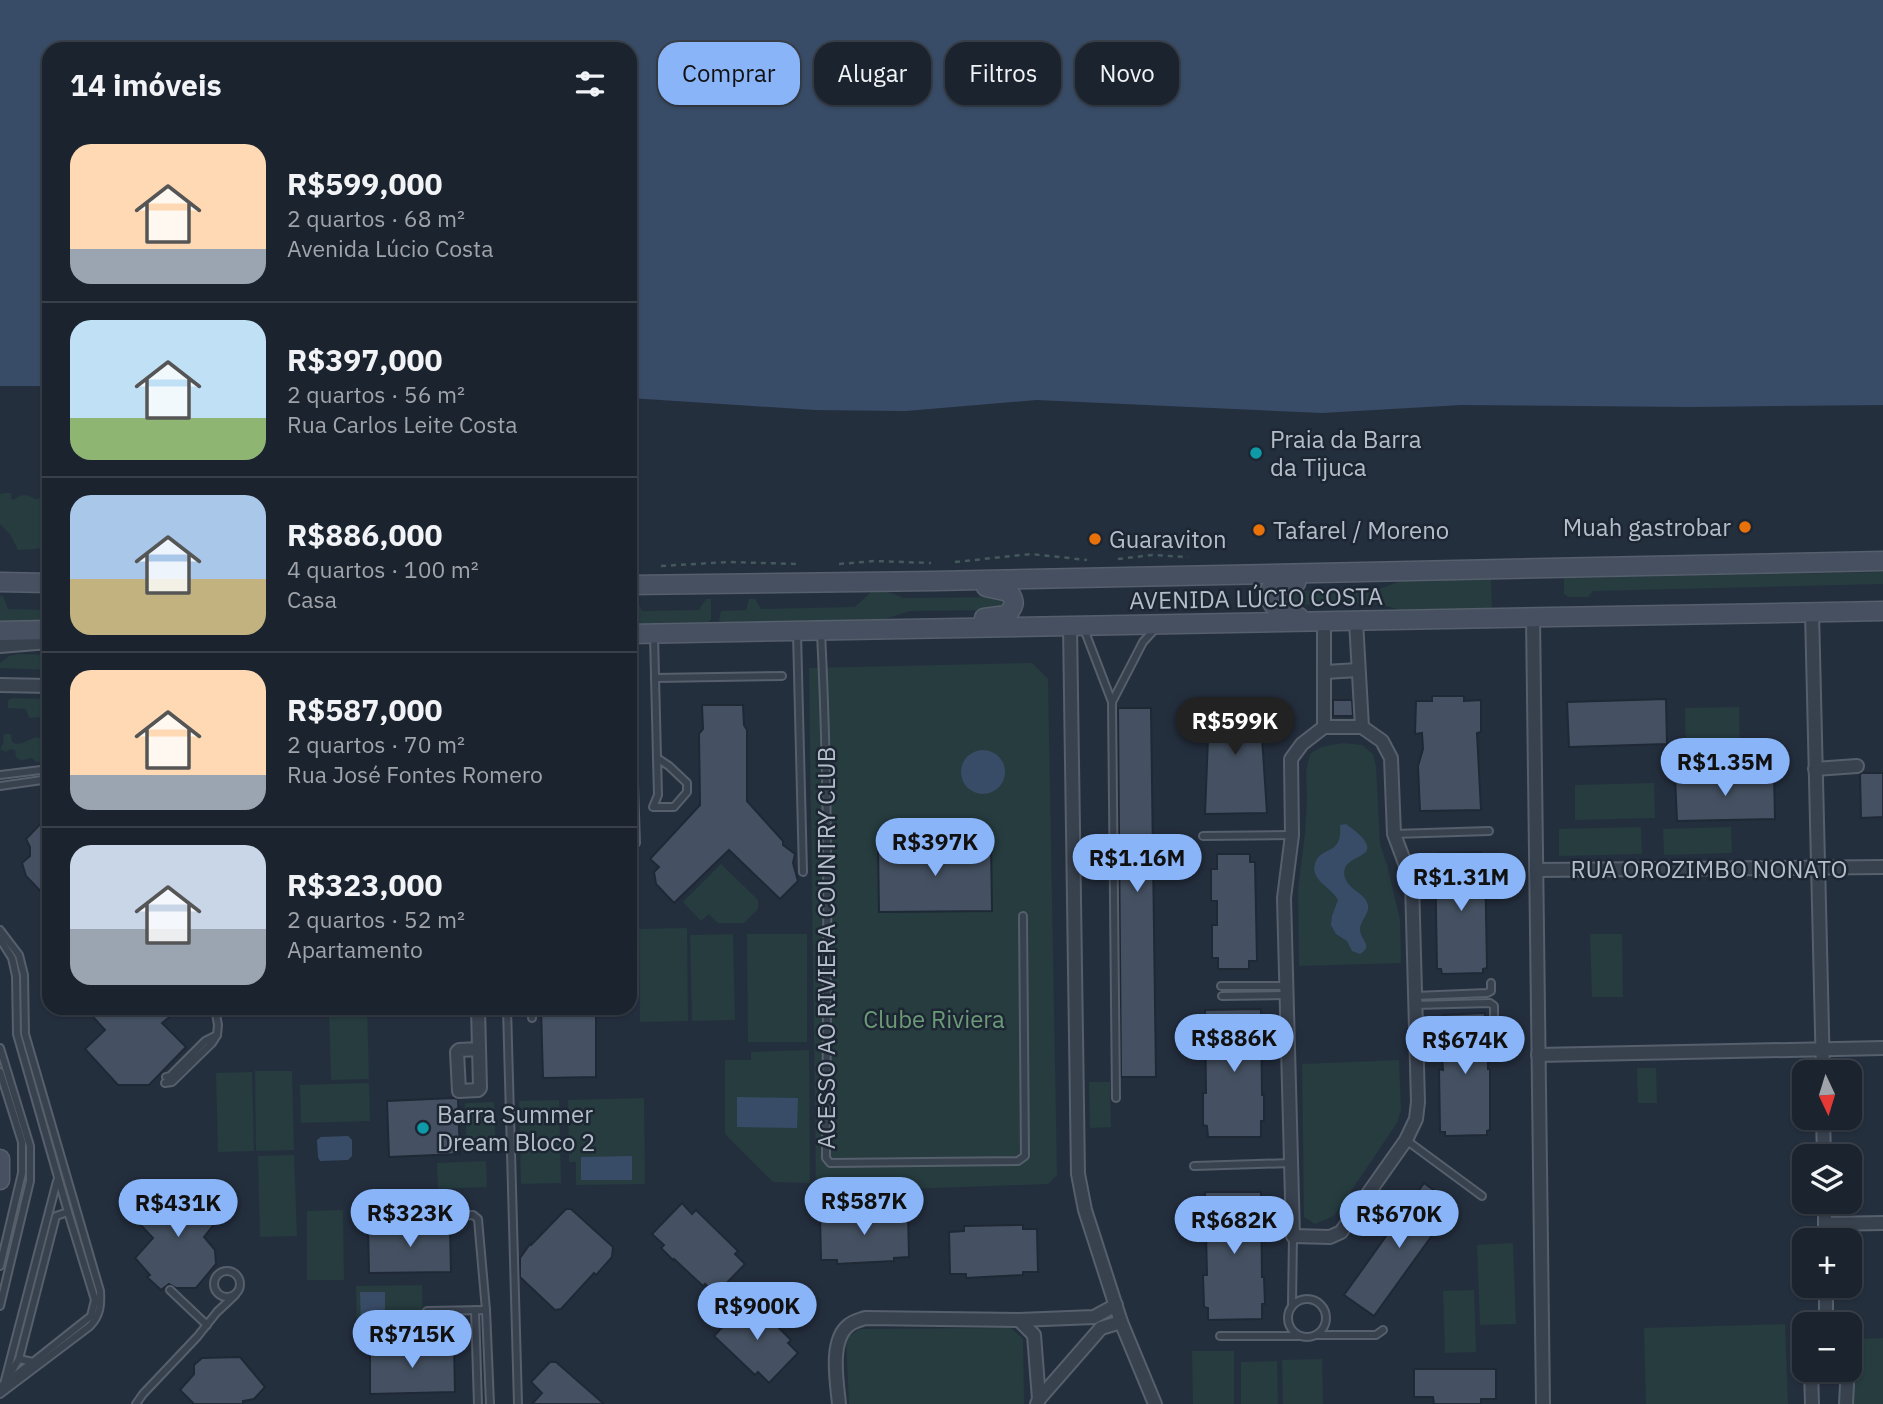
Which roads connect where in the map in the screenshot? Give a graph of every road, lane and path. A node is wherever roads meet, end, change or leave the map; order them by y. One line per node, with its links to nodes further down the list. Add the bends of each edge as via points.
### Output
1 (1883, 561): 2 (main road, AVENIDA LÚCIO COSTA)
2 (1373, 572): 3 (main road, AVENIDA LÚCIO COSTA); 11 (main road, via 1270,590 1272,606)
3 (935, 581): 6 (main road, AVENIDA LÚCIO COSTA); 14 (main road, via 1009,592 1014,606 1007,615)
4 (0, 582): 5 (main road)
5 (42, 583)
6 (637, 585)
7 (1883, 611): 8 (main road, AVENIDA LÚCIO COSTA)
8 (1812, 612): 9 (main road, AVENIDA LÚCIO COSTA); 34 (street)
9 (1533, 617): 10 (main road, AVENIDA LÚCIO COSTA); 45 (street)
10 (1356, 621): 11 (main road, AVENIDA LÚCIO COSTA); 23 (street)
11 (1320, 622): 12 (main road, AVENIDA LÚCIO COSTA); 24 (street)
12 (1163, 624): 13 (main road, AVENIDA LÚCIO COSTA); 29 (lane, via 1143,642)
13 (1076, 625): 14 (main road, AVENIDA LÚCIO COSTA); 29 (lane); 86 (street, via 1078,1174)
14 (922, 628): 18 (main road, AVENIDA LÚCIO COSTA)
15 (0, 631): 16 (main road)
16 (42, 631)
17 (797, 631): 18 (main road, AVENIDA LÚCIO COSTA); 19 (main road, AVENIDA LÚCIO COSTA); 46 (lane)
18 (821, 631): 47 (lane, ACESSO AO RIVIERA COUNTRY CLUB, via 827,794 826,1158 830,1163 1018,1161 1025,1156)
19 (654, 633): 20 (main road, AVENIDA LÚCIO COSTA); 26 (lane)
20 (637, 634)
21 (42, 643): 22 (street)
22 (0, 646)
23 (1358, 670): 24 (street); 31 (street)
24 (1325, 672): 30 (street)
25 (782, 676): 26 (lane)
26 (655, 678): 32 (lane)
27 (0, 685): 28 (street)
28 (42, 686)
29 (1112, 702): 67 (lane)
30 (1324, 727): 31 (street); 41 (street, via 1291,759)
31 (1362, 727): 40 (street, via 1382,741 1391,758)
32 (657, 758): 32 (lane, via 658,795 653,807 674,807 687,792 687,783)
33 (1857, 766): 34 (street)
34 (1815, 769): 44 (street)
35 (42, 770): 36 (lane)
36 (0, 775)
37 (42, 780): 38 (lane)
38 (0, 786)
39 (1489, 831): 40 (lane)
40 (1394, 834): 54 (street, via 1412,882)
41 (1292, 835): 42 (lane); 52 (street, via 1284,898)
42 (1203, 836)
43 (1883, 867): 44 (street, RUA OROZIMBO NONATO)
44 (1818, 868): 45 (street, RUA OROZIMBO NONATO); 62 (street)
45 (1536, 870): 63 (street)
46 (803, 872)
47 (1023, 916)
48 (0, 930): 105 (lane, via 19,955 25,1034 101,1305 90,1326)
49 (0, 939): 72 (lane, via 12,958 16,1034)
50 (1491, 983): 54 (lane, via 1487,993)
51 (1221, 986): 52 (lane)
52 (1287, 990): 53 (lane); 70 (street)
53 (1222, 996)
54 (1415, 1001): 55 (lane, via 1490,1003); 68 (street, via 1418,1102)
55 (1494, 1014)
56 (216, 1015): 66 (lane, via 212,1043 172,1082)
57 (478, 1015): 61 (street)
58 (508, 1015): 110 (lane)
59 (0, 1048): 88 (lane, via 31,1161)
60 (1883, 1048): 62 (street)
61 (479, 1049)
62 (1822, 1049): 63 (street); 64 (street)
63 (1538, 1055): 113 (street)
64 (1822, 1060)
65 (0, 1072): 82 (lane, via 22,1142 22,1173)
66 (166, 1080)
67 (1116, 1098)
68 (1406, 1140): 74 (lane); 81 (street, via 1337,1235)
69 (0, 1159): 73 (main road)
70 (1291, 1163): 71 (lane); 81 (street)
71 (1194, 1166)
72 (57, 1179): 75 (lane); 104 (lane)
73 (0, 1180)
74 (1482, 1196)
75 (68, 1212): 100 (lane, via 56,1216); 101 (lane, via 95,1300 91,1316)
76 (1825, 1214): 79 (street)
77 (383, 1218): 90 (lane, via 472,1215 478,1219)
78 (1883, 1223): 79 (street)
79 (1825, 1224): 80 (street)
80 (1825, 1228)
81 (1293, 1237): 87 (lane)
82 (0, 1266)
83 (170, 1290): 95 (lane)
84 (215, 1292): 85 (lane, via 222,1297); 85 (lane, via 216,1275 229,1271 239,1279); 92 (lane)
85 (235, 1295): 92 (lane)
86 (1116, 1305): 93 (street, via 1094,1317); 94 (street)
87 (1292, 1305): 97 (lane, via 1303,1299 1321,1304 1326,1321); 99 (lane, via 1288,1323)
88 (0, 1306)
89 (475, 1310): 90 (lane); 91 (lane); 108 (lane)
90 (486, 1310): 109 (lane)
91 (427, 1311)
92 (218, 1312): 95 (lane)
93 (1019, 1320): 106 (street, via 1034,1335); 111 (street, via 865,1318 851,1323 836,1349)
94 (1121, 1322): 106 (street, via 1101,1328); 112 (street)
95 (207, 1325): 107 (lane)
96 (1382, 1330): 97 (lane, via 1376,1335)
97 (1314, 1335): 99 (lane)
98 (1220, 1336): 99 (lane)
99 (1302, 1336)
100 (19, 1359): 101 (lane); 104 (lane)
101 (33, 1362): 104 (lane)
102 (1811, 1382): 114 (street)
103 (1847, 1382): 115 (street)
104 (2, 1386)
105 (0, 1394)
106 (1038, 1402)
107 (136, 1404)
108 (478, 1404)
109 (490, 1404)
110 (518, 1404)
111 (838, 1404)
112 (1155, 1404)
113 (1543, 1404)
114 (1812, 1404)
115 (1846, 1404)

